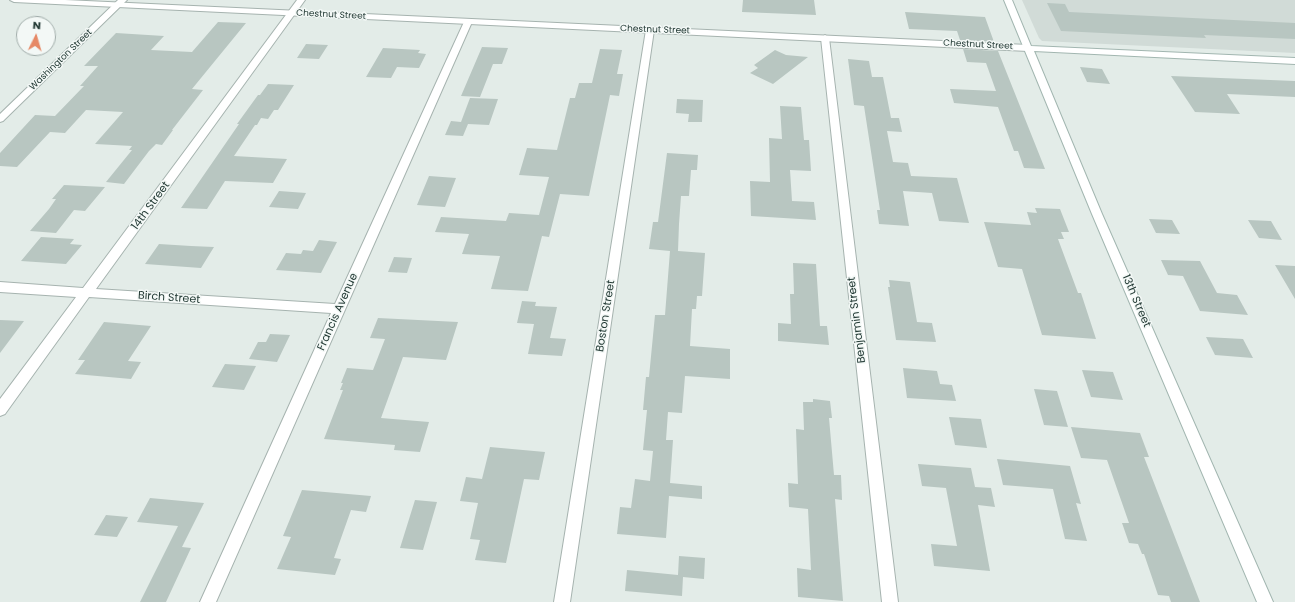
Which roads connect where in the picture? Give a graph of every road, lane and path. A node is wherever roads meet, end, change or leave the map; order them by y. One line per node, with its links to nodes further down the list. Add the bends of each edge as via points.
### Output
1 (14, 0): 4 (street, Chestnut Street)
2 (301, 0): 5 (street, 14th Street)
3 (1008, 0): 9 (street, 13th Street)
4 (120, 2): 5 (street, Chestnut Street); 11 (street, Washington Street)
5 (291, 13): 6 (street, Chestnut Street); 13 (street, 14th Street)
6 (468, 22): 7 (street, Chestnut Street); 14 (street, Francis Avenue)
7 (650, 30): 8 (street, Chestnut Street); 17 (street, Boston Street)
8 (825, 38): 9 (street, Chestnut Street); 18 (street, Benjamin Street)
9 (1028, 48): 10 (street, Chestnut Street); 19 (street, 13th Street)
10 (1295, 61)
11 (0, 119)
12 (0, 288): 13 (street, Birch Street)
13 (87, 293): 14 (street, Birch Street); 15 (street, 14th Street)
14 (339, 309): 16 (street, Francis Avenue)
15 (0, 410)
16 (208, 602)
17 (562, 602)
18 (890, 602)
19 (1265, 602)

